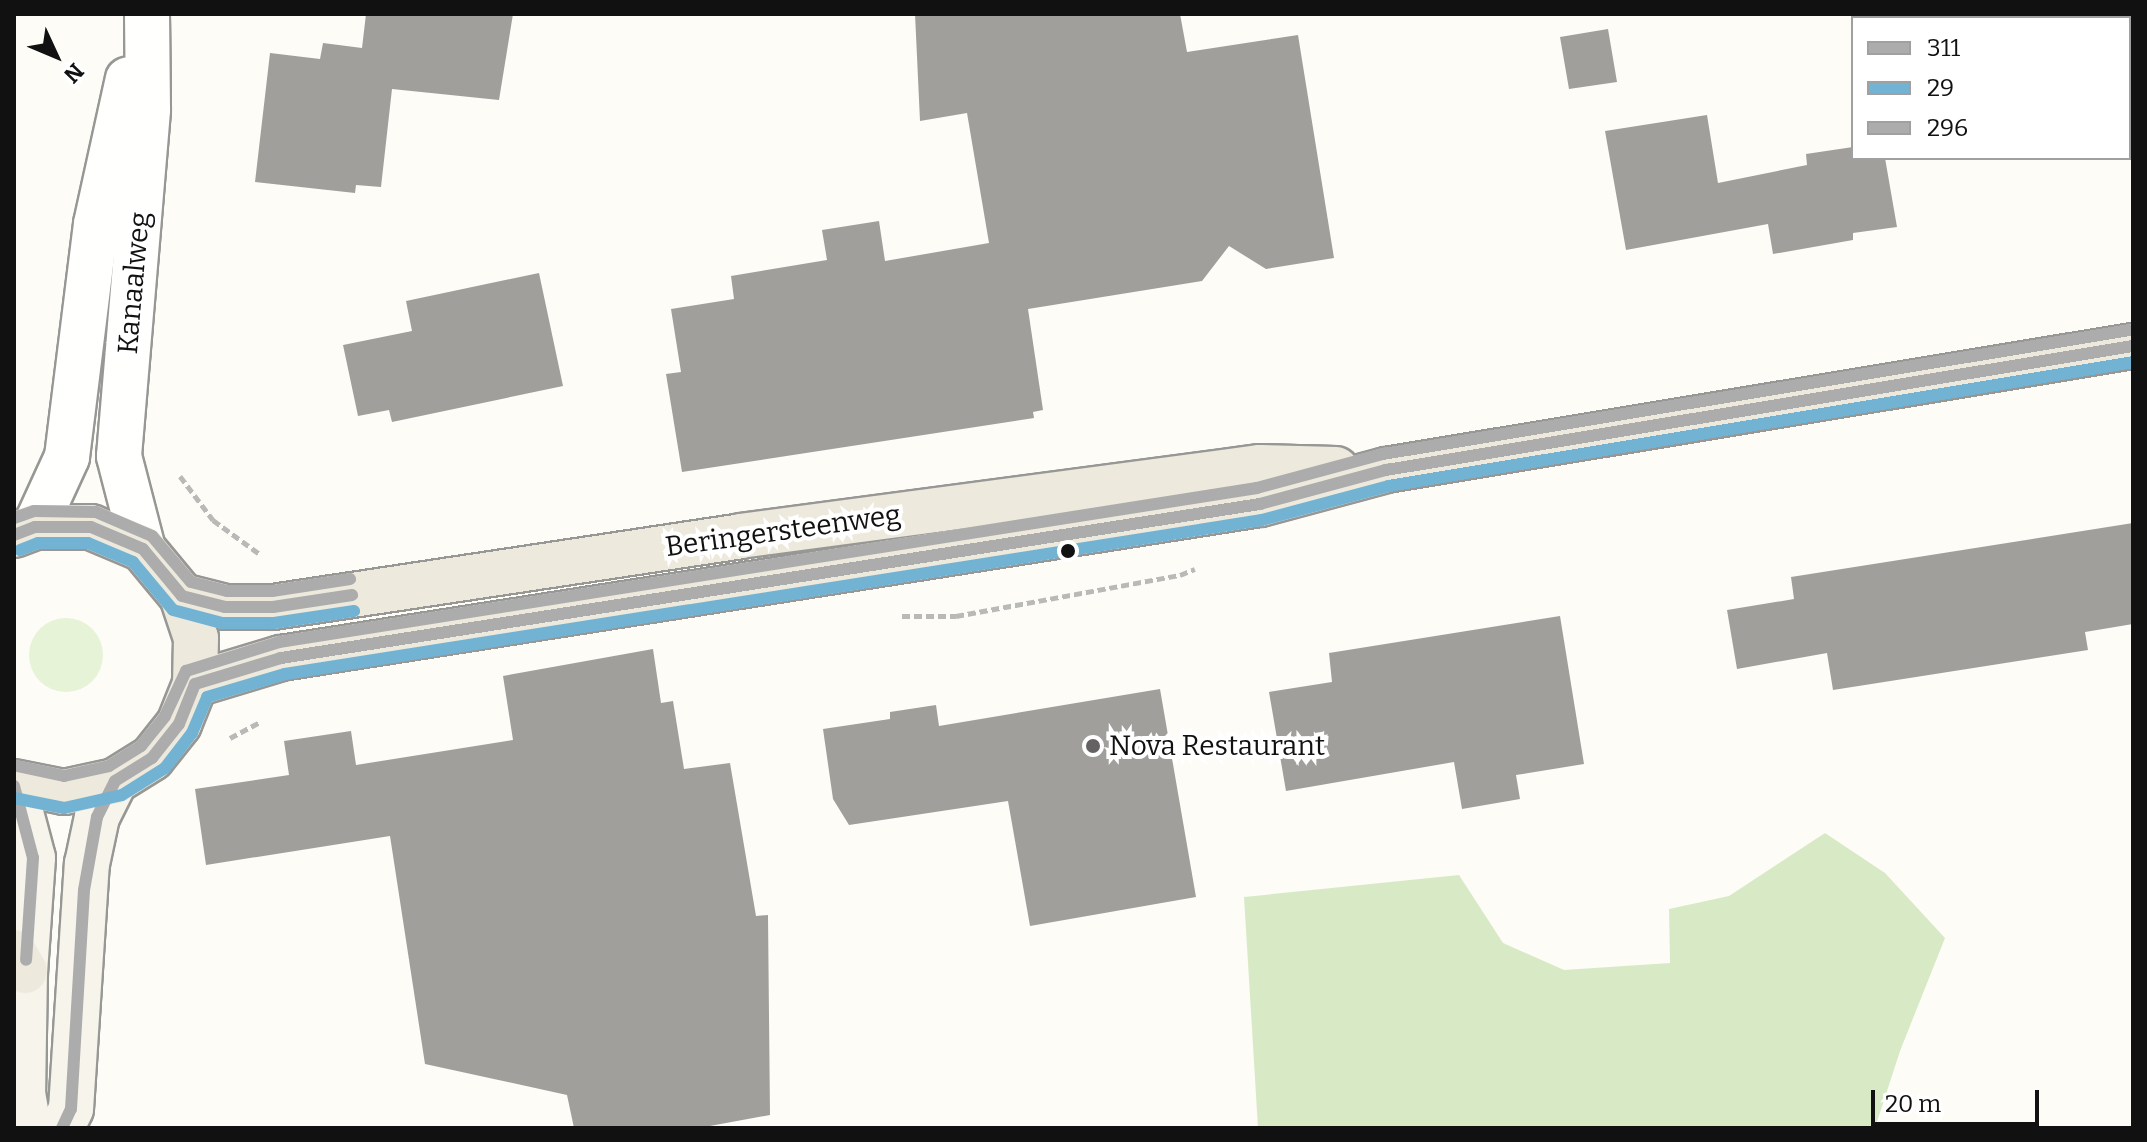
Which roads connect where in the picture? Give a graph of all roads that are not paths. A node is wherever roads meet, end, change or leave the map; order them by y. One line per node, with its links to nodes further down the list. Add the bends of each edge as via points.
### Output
1 (144, 14): 4 (street, Kanaalweg, via 96,224 67,457); 5 (street, Kanaalweg, via 148,109 119,456)
2 (2133, 346): 3 (main road, Beringersteenweg)
3 (1386, 470): 6 (main road, Beringersteenweg, via 1260,467 725,538 273,607 225,607); 7 (main road, Beringersteenweg, via 1260,504 281,658)
4 (24, 531): 5 (main road, via 91,527)
5 (143, 549): 6 (main road)
6 (182, 596): 7 (main road, via 196,638)
7 (195, 684): 8 (main road, via 179,724 152,758)
8 (115, 781): 9 (main road, via 64,792); 12 (main road, via 97,817 87,864 71,1109)
9 (14, 784): 10 (main road, via 33,858)
10 (20, 962): 11 (main road, via 23,1093)
11 (29, 1128)
12 (62, 1128)

